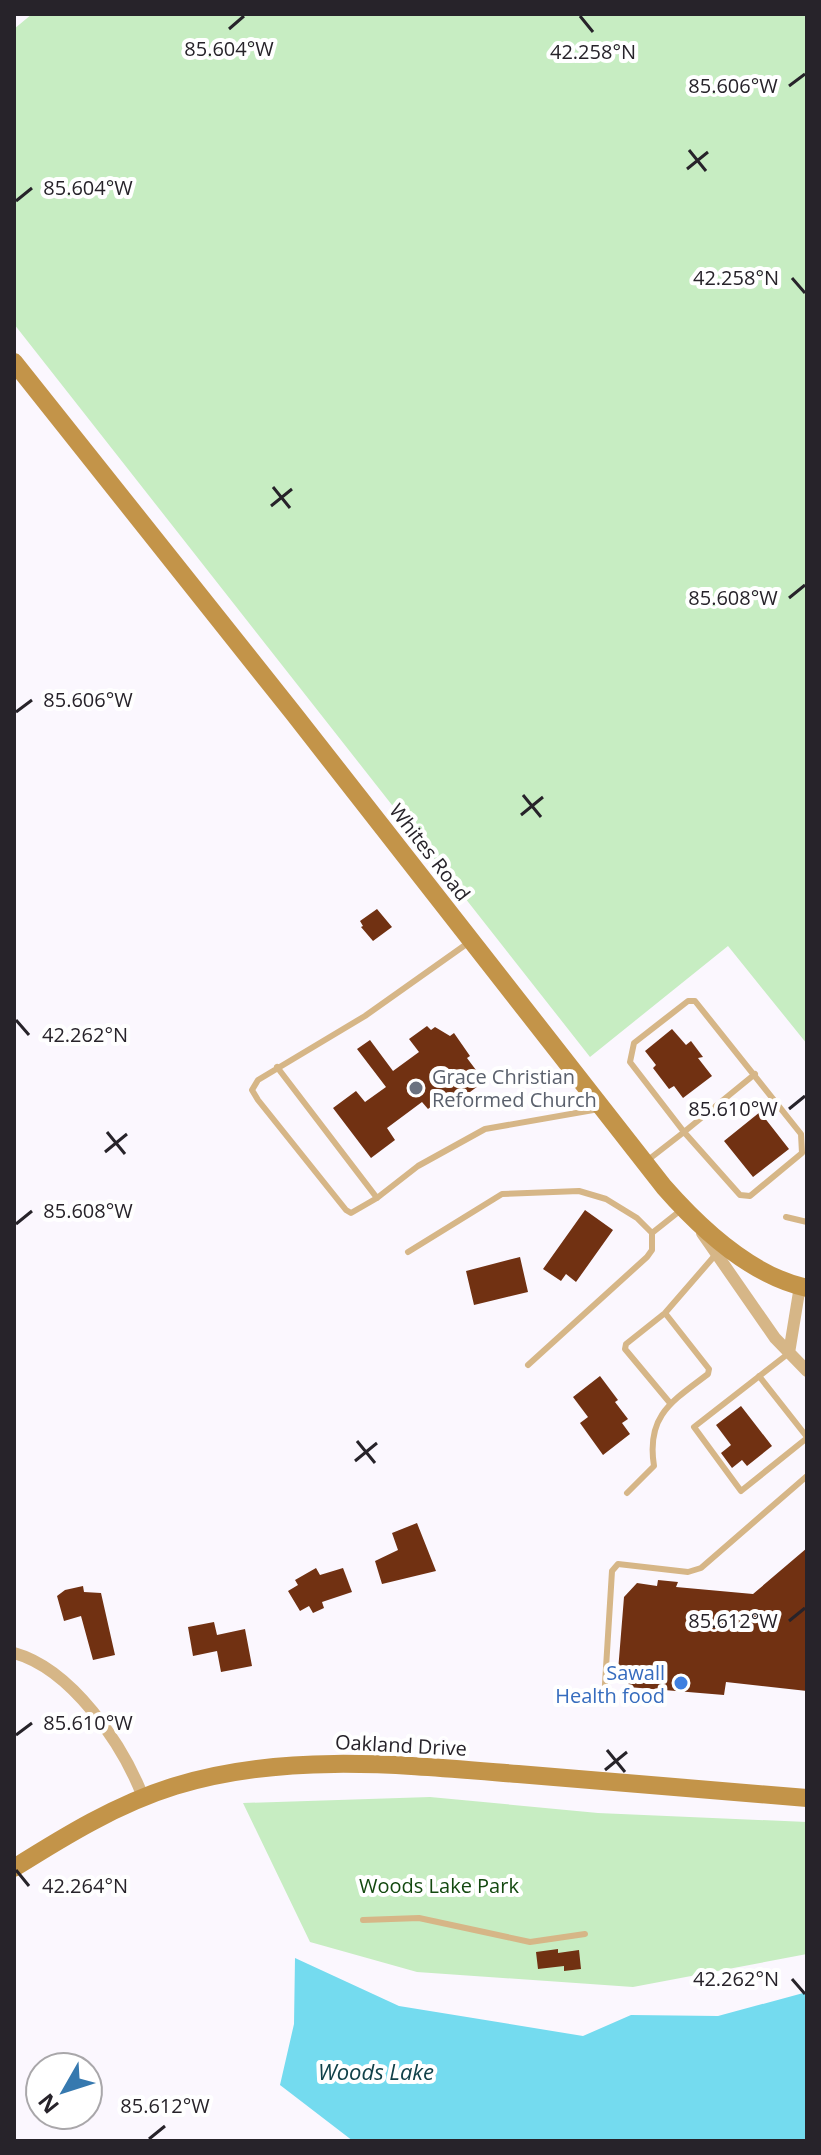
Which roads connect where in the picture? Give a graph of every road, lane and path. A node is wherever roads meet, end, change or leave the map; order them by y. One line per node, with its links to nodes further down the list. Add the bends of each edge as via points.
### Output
1 (14, 362): 2 (street, Whites Road)
2 (471, 940): 3 (lane, via 365,1016); 5 (street, Whites Road)
3 (277, 1067): 8 (lane); 8 (lane, via 252,1087 258,1100 346,1210 357,1212)
4 (755, 1074): 6 (lane); 6 (lane, via 801,1134 802,1153 750,1196 740,1195); 6 (lane, via 695,1001 634,1043 630,1062)
5 (603, 1109): 7 (street, Whites Road); 8 (lane, via 485,1129 418,1166)
6 (684, 1132): 7 (lane)
7 (645, 1162): 9 (street, Whites Road)
8 (377, 1198)
9 (686, 1211): 12 (lane); 14 (street, Whites Road); 15 (street, via 744,1260)
10 (786, 1217): 11 (lane)
11 (807, 1222)
12 (652, 1233): 13 (lane, via 606,1199 579,1191 502,1194); 18 (lane, via 647,1257)
13 (408, 1252)
14 (717, 1253): 16 (lane); 17 (street, Whites Road)
15 (803, 1287): 17 (street)
16 (665, 1313): 21 (lane, via 709,1369); 21 (lane, via 625,1349)
17 (789, 1353): 19 (street, Whites Road); 20 (lane)
18 (528, 1365)
19 (807, 1371)
20 (759, 1376): 22 (lane); 22 (lane, via 694,1427 741,1491)
21 (670, 1403): 24 (lane, via 656,1422 654,1466)
22 (807, 1437)
23 (807, 1476): 26 (lane, via 701,1568 688,1572 618,1564 612,1571)
24 (627, 1493)
25 (14, 1653): 27 (street, via 42,1667 85,1703 126,1758)
26 (604, 1700)
27 (143, 1797): 28 (street, Oakland Drive, via 201,1779 342,1762); 29 (street, Oakland Drive, via 67,1834)
28 (807, 1798)
29 (14, 1868)
30 (363, 1920): 31 (lane, via 419,1918 530,1942)
31 (585, 1934)

